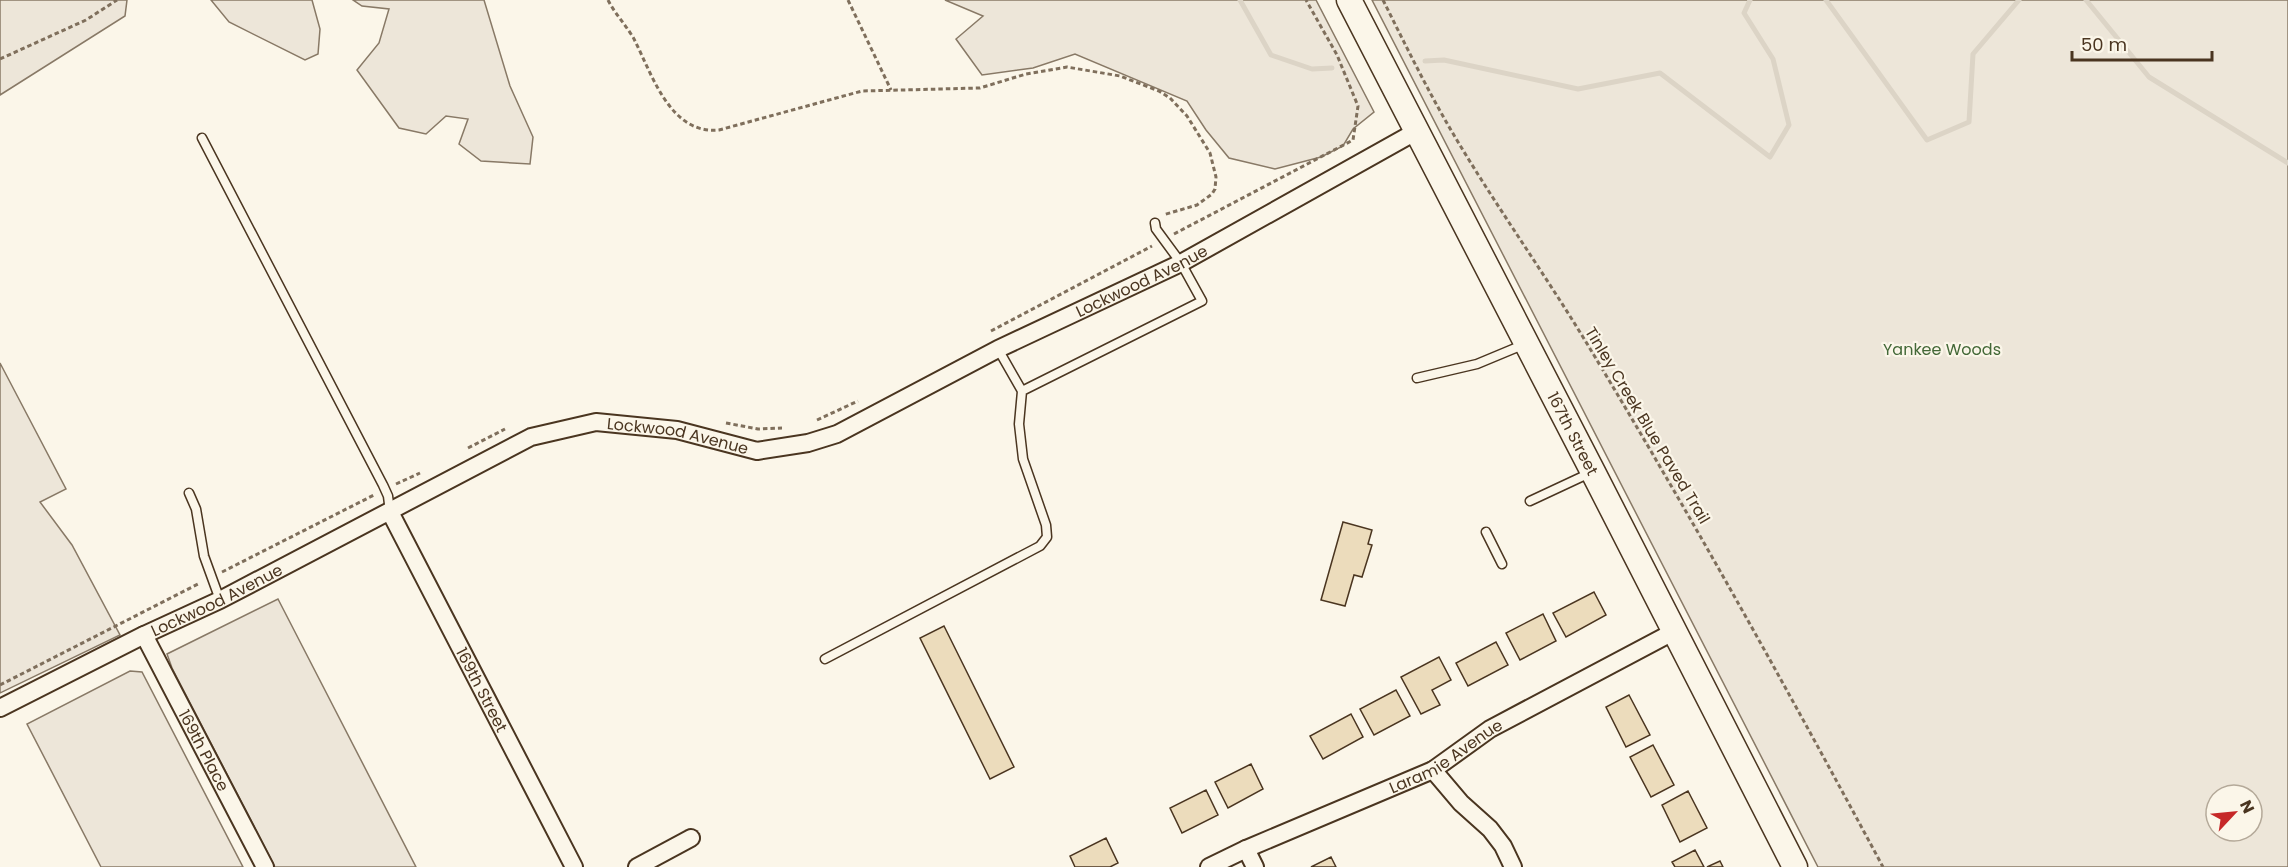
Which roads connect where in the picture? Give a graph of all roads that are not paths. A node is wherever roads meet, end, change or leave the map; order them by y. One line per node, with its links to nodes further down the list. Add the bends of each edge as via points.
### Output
1 (1349, 0): 2 (main road, 167th Street)
2 (1417, 131): 5 (street, Lockwood Avenue); 6 (main road, 167th Street)
3 (202, 138): 13 (lane, via 383,485)
4 (1155, 223): 5 (lane)
5 (1181, 263): 7 (street, Lockwood Avenue); 9 (lane, via 1202,301)
6 (1527, 343): 8 (lane, via 1477,364); 10 (main road, 167th Street)
7 (998, 349): 9 (lane); 13 (street, Lockwood Avenue, via 837,434 808,443 757,451 677,430 596,422 531,437)
8 (1417, 378)
9 (1022, 391): 19 (lane, via 1019,424 1023,459 1047,537 1040,546)
10 (1593, 472): 12 (lane); 17 (main road, 167th Street)
11 (189, 493): 16 (lane, via 196,509 204,556)
12 (1530, 501)
13 (390, 512): 16 (street, Lockwood Avenue); 25 (street, 169th Street)
14 (1486, 532): 15 (lane)
15 (1502, 564)
16 (220, 600): 18 (street, Lockwood Avenue)
17 (1675, 631): 21 (street, Laramie Avenue, via 1490,729); 30 (main road, 167th Street)
18 (144, 635): 20 (street, Lockwood Avenue); 24 (street, 169th Place)
19 (825, 659)
20 (0, 708)
21 (1433, 770): 23 (street, Laramie Avenue); 29 (street, via 1490,829)
22 (690, 838): 26 (street)
23 (1246, 849): 27 (street, Laramie Avenue); 28 (street)
24 (265, 867)
25 (574, 867)
26 (638, 867)
27 (1209, 867)
28 (1255, 867)
29 (1513, 867)
30 (1795, 867)

